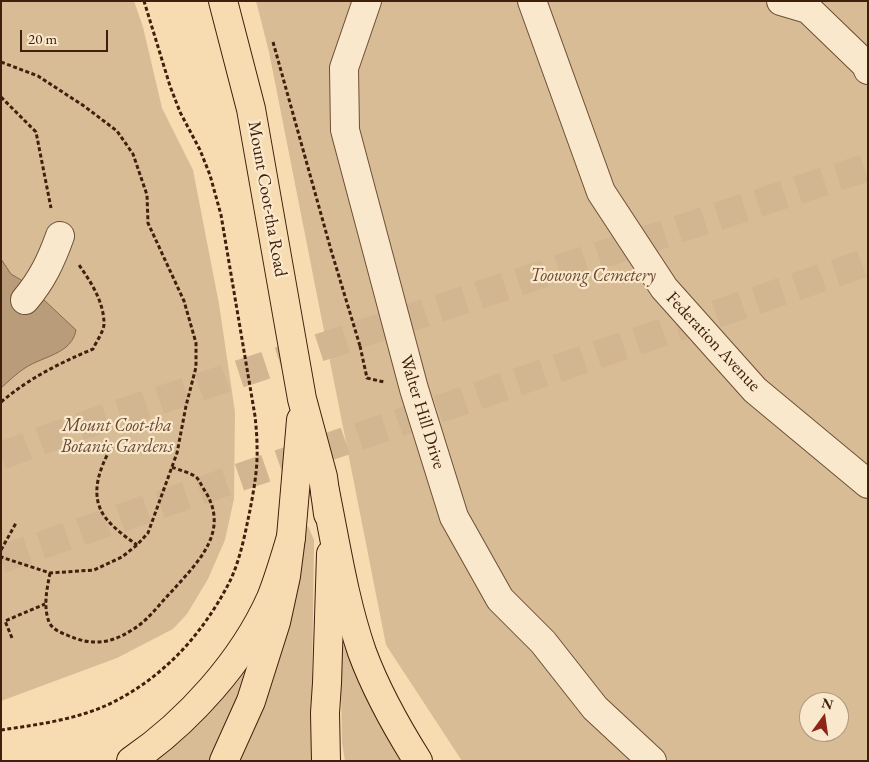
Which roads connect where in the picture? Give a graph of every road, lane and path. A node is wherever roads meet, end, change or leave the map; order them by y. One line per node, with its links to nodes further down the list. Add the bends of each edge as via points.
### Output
1 (144, 1): 25 (path, via 170,86 210,175 221,215 255,416 258,447 254,492 230,581 209,617 151,680 103,707)
2 (223, 1): 12 (main road, Mount Coot-tha Road, via 251,109)
3 (367, 1): 30 (lane, Walter Hill Drive, via 344,68 345,130 414,389 454,517 500,599 542,642 595,708)
4 (532, 1): 15 (lane, Federation Avenue, via 601,192 664,288 755,390)
5 (781, 1): 8 (lane, via 808,9 866,64)
6 (273, 42): 11 (path, bridge)
7 (1, 62): 14 (path, via 38,76 84,106 117,131 133,154 147,195 148,223 184,300 196,343 196,367)
8 (868, 70)
9 (60, 236): 10 (lane, via 39,283)
10 (25, 300)
11 (360, 346)
12 (302, 399): 16 (main road, Mount Coot-tha Road); 18 (main road, Mount Coot-tha Road)
13 (113, 444): 19 (path, via 103,462 97,499 104,516)
14 (172, 467): 19 (path, via 148,532); 23 (path, via 196,477 211,502 215,524 209,544 153,612 133,630 98,643 58,632 50,624)
15 (868, 484)
16 (325, 491): 28 (main road, via 332,565 324,713); 29 (main road, via 346,596 362,650 382,698)
17 (16, 523): 20 (path)
18 (292, 537): 26 (main road, via 270,599 244,647 179,722); 27 (main road, Mount Coot-tha Road, via 276,622 265,660)
19 (137, 545): 22 (path, via 122,558 94,570)
20 (1, 550)
21 (1, 557): 22 (path)
22 (50, 573): 23 (path)
23 (45, 604): 24 (path, via 5,620)
24 (12, 638)
25 (1, 730)
26 (131, 761)
27 (224, 761)
28 (326, 761)
29 (418, 761)
30 (652, 761)

